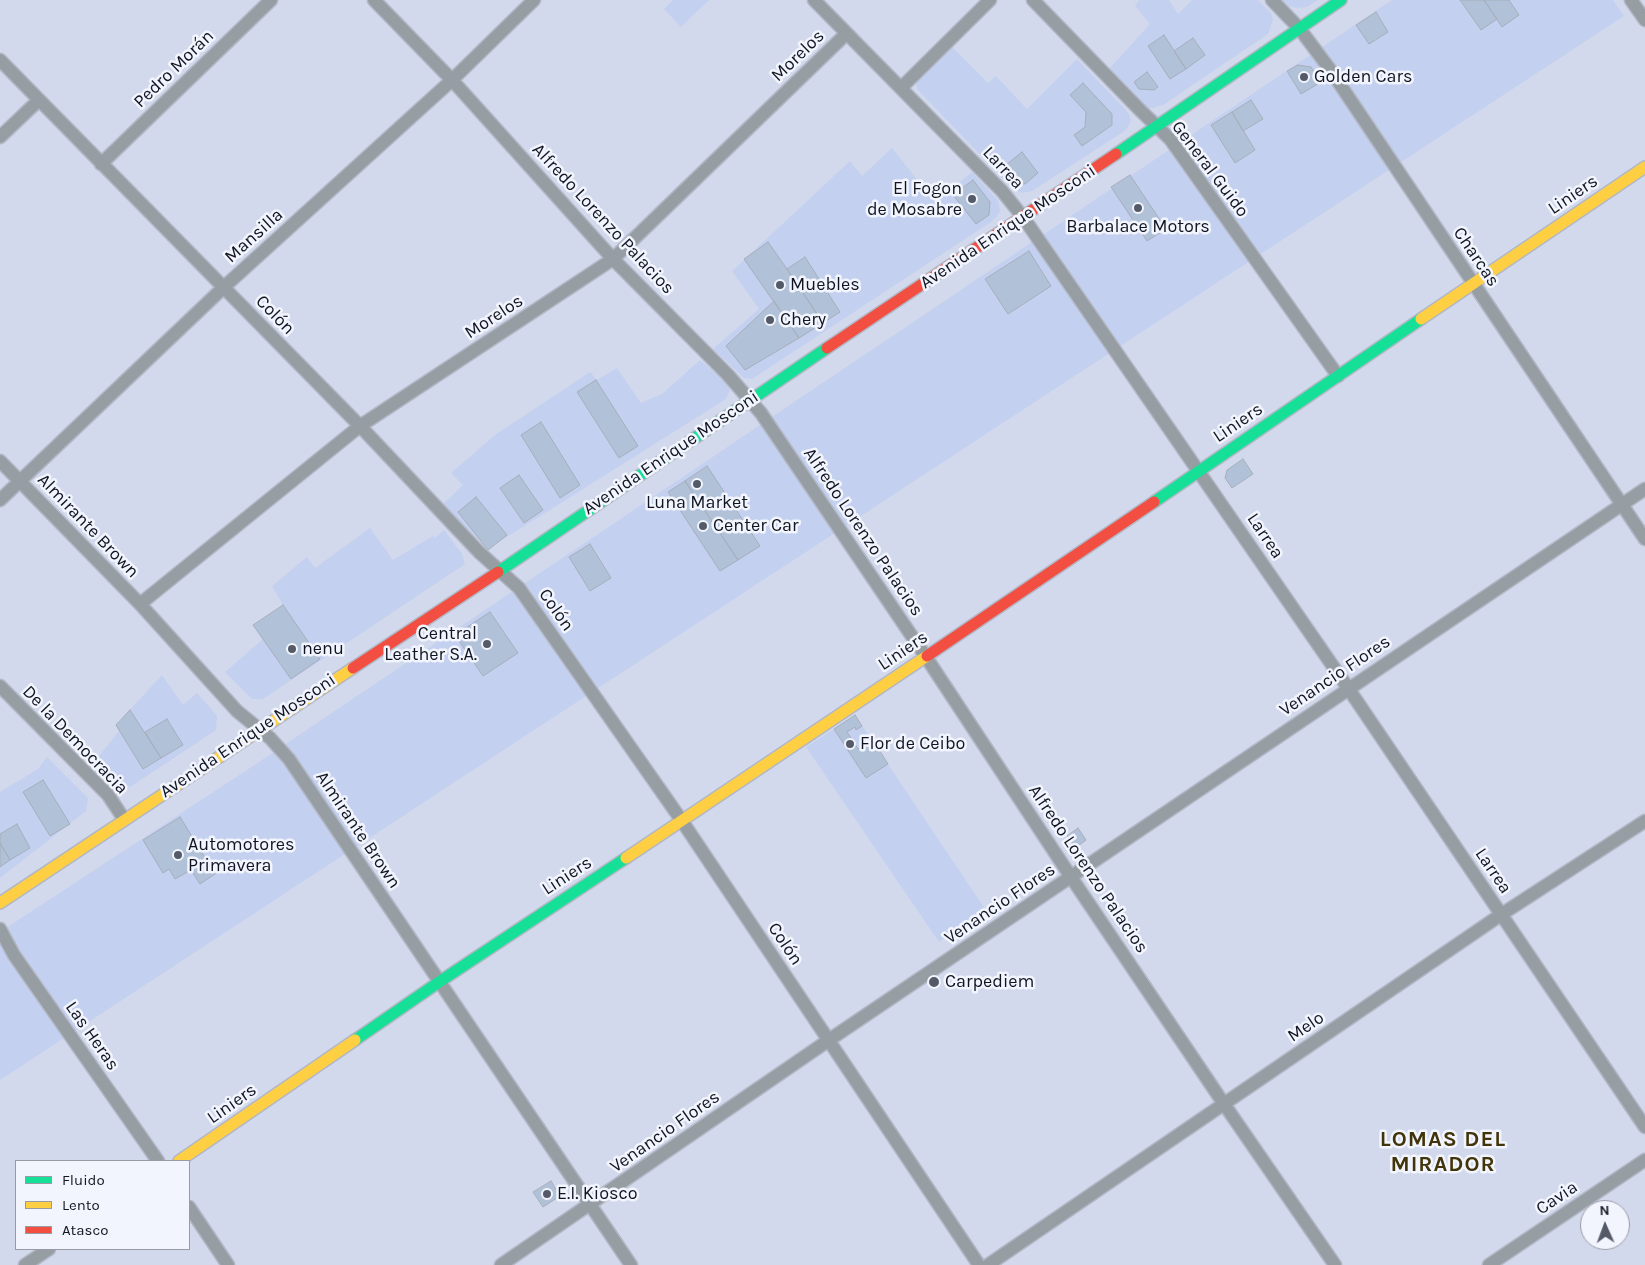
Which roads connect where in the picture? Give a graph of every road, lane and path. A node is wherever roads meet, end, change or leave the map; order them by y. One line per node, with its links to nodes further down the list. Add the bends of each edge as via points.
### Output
1 (271, 0): 19 (street, Pedro Morán)
2 (374, 0): 14 (street, Alfredo Lorenzo Palacios)
3 (534, 0): 14 (street, Mansilla)
4 (814, 0): 12 (street, Larrea)
5 (990, 0): 15 (street)
6 (1033, 0): 17 (street, General Guido)
7 (1272, 0): 11 (street, Charcas)
8 (1341, 0): 11 (street, Avenida Enrique Mosconi)
9 (1635, 1): 10 (street)
10 (1645, 20)
11 (1300, 28): 17 (street, Avenida Enrique Mosconi); 23 (street, Charcas)
12 (846, 34): 15 (street, Larrea); 22 (street, Morelos)
13 (0, 60): 16 (street, Colón)
14 (452, 80): 22 (street, Alfredo Lorenzo Palacios); 24 (street, Mansilla)
15 (901, 88): 21 (street, Larrea, via 1002,191)
16 (38, 100): 18 (street); 19 (street, Colón)
17 (1157, 126): 21 (street, Avenida Enrique Mosconi); 25 (street, General Guido, via 1170,139)
18 (0, 137)
19 (101, 164): 24 (street, Colón)
20 (1645, 167): 23 (street, Liniers)
21 (1023, 217): 26 (street, Avenida Enrique Mosconi); 29 (street, Larrea)
22 (614, 259): 26 (street, Alfredo Lorenzo Palacios); 27 (street, Morelos)
23 (1473, 284): 25 (street, Liniers); 33 (street, Charcas)
24 (224, 288): 27 (street, Colón); 30 (street, Mansilla)
25 (1338, 376): 29 (street, Liniers)
26 (750, 399): 35 (street, Avenida Enrique Mosconi); 37 (street, Alfredo Lorenzo Palacios)
27 (360, 426): 35 (street, Colón); 36 (street, Morelos)
28 (0, 461): 30 (street, Almirante Brown)
29 (1199, 470): 37 (street, Liniers); 39 (street, Larrea)
30 (21, 481): 32 (street, Mansilla); 36 (street, Almirante Brown)
31 (1645, 489): 33 (street, Venancio Flores)
32 (0, 500)
33 (1623, 504): 34 (street, Charcas); 39 (street, Venancio Flores)
34 (1645, 538)
35 (500, 570): 40 (street, Avenida Enrique Mosconi); 42 (street, Colón, via 519,588)
36 (140, 604): 40 (street, Almirante Brown, via 237,711)
37 (926, 656): 42 (street, Liniers); 44 (street, Alfredo Lorenzo Palacios)
38 (0, 686): 41 (street, De la Democracia, via 108,795)
39 (1348, 688): 44 (street, Venancio Flores); 46 (street, Larrea)
40 (259, 728): 41 (street, Avenida Enrique Mosconi); 48 (street, Almirante Brown, via 289,759)
41 (124, 819): 45 (street, Avenida Enrique Mosconi)
42 (682, 821): 48 (street, Liniers); 49 (street, Colón)
43 (1645, 821): 46 (street, Melo)
44 (1071, 877): 49 (street, Venancio Flores); 50 (street, Alfredo Lorenzo Palacios)
45 (0, 902)
46 (1502, 914): 50 (street, Melo); 51 (street, Larrea)
47 (0, 929): 52 (street, Las Heras, via 14,955)
48 (439, 982): 53 (street, Liniers); 55 (street, Almirante Brown)
49 (829, 1040): 55 (street, Venancio Flores); 62 (street, Colón)
50 (1224, 1104): 63 (street, Melo); 64 (street, Alfredo Lorenzo Palacios)
51 (1645, 1127)
52 (157, 1160)
53 (180, 1160)
54 (1645, 1160): 65 (street, Cavia)
55 (590, 1205): 60 (street, Venancio Flores); 61 (street, Almirante Brown)
56 (190, 1208): 59 (street)
57 (48, 1250): 58 (street)
58 (25, 1265)
59 (228, 1265)
60 (501, 1265)
61 (631, 1265)
62 (979, 1265)
63 (988, 1265)
64 (1335, 1265)
65 (1489, 1265)

